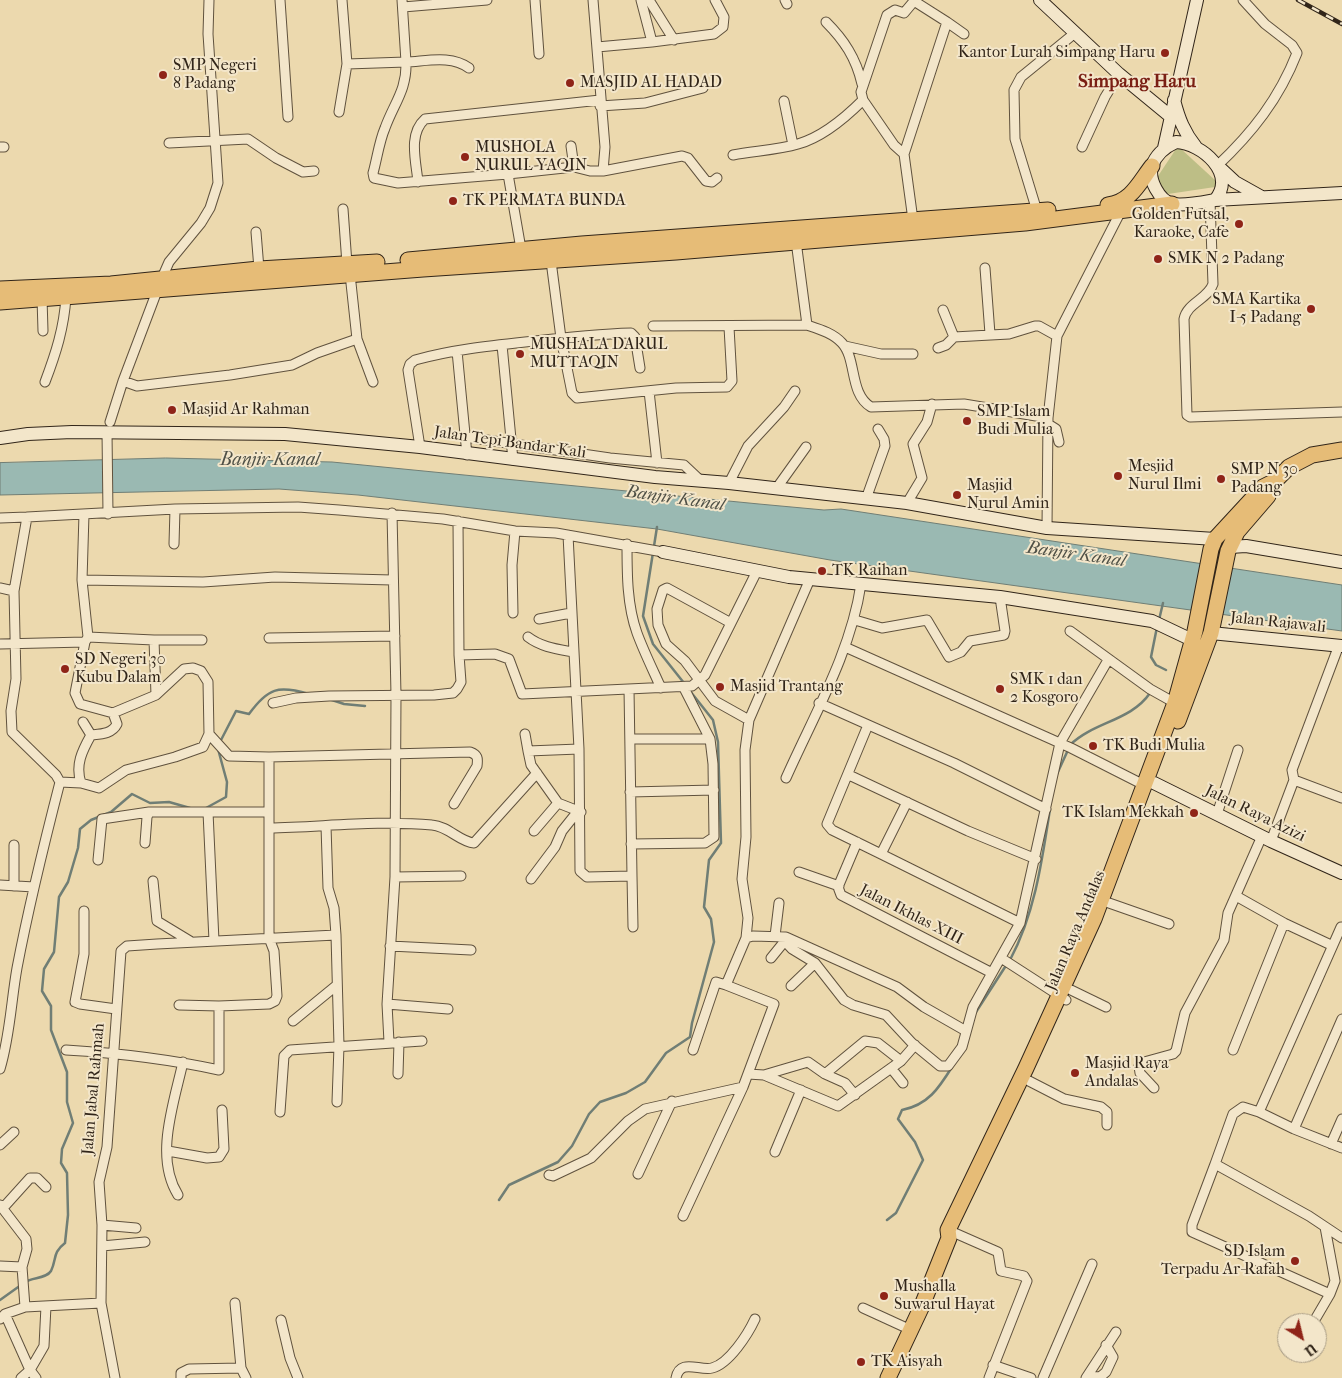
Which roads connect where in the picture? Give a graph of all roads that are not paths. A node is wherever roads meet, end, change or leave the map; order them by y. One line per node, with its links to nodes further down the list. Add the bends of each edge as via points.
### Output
1 (209, 0): 35 (street, via 208,34)
2 (280, 0): 34 (street)
3 (342, 0): 23 (street)
4 (487, 0): 13 (street)
5 (535, 0): 21 (street)
6 (593, 0): 20 (street)
7 (641, 0): 19 (street)
8 (649, 0): 18 (street)
9 (715, 0): 18 (street, via 724,17 719,31)
10 (1040, 0): 16 (street)
11 (1197, 0): 29 (street)
12 (1243, 0): 46 (street, via 1297,53 1255,128)
13 (403, 4): 22 (street)
14 (826, 22): 26 (street, via 849,49)
15 (947, 22): 17 (street); 26 (street, via 914,0 904,13 895,10 890,13); 42 (street)
16 (1075, 33): 25 (street); 58 (street, via 1021,77 1016,85 1015,139)
17 (964, 34)
18 (674, 40): 19 (street)
19 (652, 42): 20 (street)
20 (597, 47): 31 (street)
21 (539, 54)
22 (406, 62): 23 (street); 24 (street, via 451,59); 51 (street, via 404,91 384,129 373,174 378,180)
23 (347, 64): 32 (street)
24 (469, 68)
25 (1118, 74): 33 (street); 39 (street)
26 (862, 84): 28 (street)
27 (704, 88): 31 (street, via 645,103)
28 (863, 100): 37 (street, via 829,128); 42 (street)
29 (1174, 100): 33 (street); 41 (street, via 1183,128)
30 (784, 101): 37 (street)
31 (600, 103): 47 (street, via 606,148); 51 (street, via 425,119 414,134)
32 (339, 112)
33 (1170, 116): 40 (street)
34 (288, 117)
35 (216, 140): 36 (street); 48 (street, via 248,139 303,172); 71 (street, via 218,183 214,200 201,223 168,262)
36 (169, 143)
37 (793, 145): 43 (street)
38 (571, 146): 45 (street)
39 (1082, 147)
40 (1164, 148): 41 (street, via 1176,142 1188,142); 44 (street)
41 (1198, 148): 46 (street)
42 (904, 154): 59 (street)
43 (732, 155)
44 (1152, 166): 55 (street, via 1157,191); 56 (main road)
45 (574, 167): 47 (street); 49 (street)
46 (1218, 167): 53 (street, via 1235,182); 54 (street, via 1224,179 1223,186)
47 (603, 170): 50 (street, via 682,156 688,158 706,182)
48 (314, 171)
49 (508, 174): 51 (street); 64 (street)
50 (718, 178)
51 (418, 182)
52 (1342, 193): 53 (street)
53 (1260, 196): 54 (street)
54 (1213, 200): 55 (street); 98 (street, via 1213,284 1188,310 1184,320 1187,416)
55 (1172, 204): 56 (main road)
56 (1123, 206): 58 (main road); 61 (main road, via 1025,223); 82 (street)
57 (343, 209): 69 (street)
58 (1037, 211): 59 (main road)
59 (913, 220): 61 (main road)
60 (256, 232): 68 (street)
61 (829, 233): 62 (main road); 63 (main road)
62 (796, 241): 63 (main road); 77 (street)
63 (657, 246): 64 (main road); 65 (main road)
64 (521, 249): 66 (main road)
65 (551, 261): 66 (main road); 84 (street)
66 (422, 264): 69 (main road)
67 (985, 268): 81 (street)
68 (259, 269): 69 (main road); 70 (main road)
69 (348, 269): 70 (main road); 85 (street)
70 (242, 276): 71 (main road)
71 (159, 285): 72 (main road); 73 (main road); 92 (street)
72 (0, 289)
73 (66, 297): 74 (main road); 93 (street, via 65,323)
74 (42, 298): 75 (main road); 80 (street)
75 (0, 302)
76 (943, 310): 83 (street)
77 (807, 325): 79 (street); 87 (street, via 828,332)
78 (653, 326): 79 (street)
79 (729, 326): 95 (street, via 732,382 729,386)
80 (44, 331)
81 (990, 334): 82 (street, via 1009,334 1039,326); 83 (street)
82 (1057, 336): 99 (street)
83 (954, 337): 88 (street)
84 (561, 338): 86 (street); 91 (street, via 633,334); 95 (street, via 574,396)
85 (357, 339): 92 (street, via 292,365 230,376 137,386); 94 (street)
86 (502, 345): 89 (street); 105 (street)
87 (845, 346): 90 (street, via 881,354); 97 (street, via 858,389 867,404 872,407)
88 (938, 348)
89 (457, 351): 102 (street); 106 (street, via 415,360 410,364)
90 (914, 354)
91 (640, 368)
92 (123, 381): 101 (street)
93 (45, 382)
94 (373, 382)
95 (649, 391): 111 (street)
96 (795, 391): 114 (street, via 748,446)
97 (932, 404): 99 (street, via 979,405); 117 (street, via 927,422 913,444 922,478)
98 (1342, 412)
99 (1048, 421): 104 (street, via 1056,429); 126 (street)
100 (878, 429): 116 (street, via 885,446)
101 (107, 433): 103 (street, Jalan Tepi Bandar Kali, via 28,434); 106 (street, Jalan Tepi Bandar Kali, via 285,434); 119 (street)
102 (466, 437): 105 (street); 109 (street)
103 (0, 438)
104 (1059, 442)
105 (511, 444): 110 (street); 111 (street)
106 (420, 447): 109 (street, Jalan Tepi Bandar Kali)
107 (806, 447): 115 (street)
108 (1342, 450): 113 (main road, via 1303,458)
109 (468, 454): 110 (street, Jalan Tepi Bandar Kali)
110 (513, 460): 112 (street, Jalan Tepi Bandar Kali)
111 (657, 462): 112 (street, via 684,465)
112 (701, 481): 114 (street, Jalan Tepi Bandar Kali)
113 (1275, 481): 124 (main road, Jalan Raya Andalas, via 1270,494); 131 (main road, via 1263,487)
114 (729, 483): 115 (street, Jalan Tepi Bandar Kali)
115 (776, 489): 116 (street, Jalan Tepi Bandar Kali)
116 (866, 499): 117 (street, Jalan Tepi Bandar Kali)
117 (907, 503): 126 (street, Jalan Tepi Bandar Kali)
118 (175, 509): 119 (street); 120 (street, via 298,508); 129 (street)
119 (108, 513): 121 (street)
120 (392, 513): 125 (street); 139 (street)
121 (84, 514): 122 (street); 138 (street)
122 (27, 517): 123 (street); 142 (street)
123 (0, 518)
124 (1246, 520): 132 (street); 133 (main road, Jalan Raya Andalas)
125 (458, 521): 127 (street); 163 (street)
126 (1047, 528): 131 (street, Jalan Tepi Bandar Kali)
127 (515, 531): 128 (street); 144 (street)
128 (568, 535): 130 (street); 145 (street)
129 (174, 544)
130 (630, 544): 134 (street); 168 (street, via 627,582 632,616)
131 (1213, 544): 152 (main road, Jalan Raya Andalas)
132 (1246, 546): 133 (street); 135 (street)
133 (1229, 549): 149 (main road, Jalan Raya Andalas)
134 (663, 552): 136 (street)
135 (1342, 562)
136 (757, 571): 137 (street); 148 (street)
137 (810, 579): 140 (street); 176 (street)
138 (82, 580): 139 (street, via 203,582 275,576); 155 (street)
139 (392, 580): 151 (street)
140 (861, 584): 143 (street); 147 (street)
141 (0, 588): 142 (street)
142 (14, 591): 159 (street)
143 (1000, 597): 147 (street, via 1004,635 970,641 964,650 949,656 927,620 882,628); 152 (street, via 1158,623)
144 (513, 613)
145 (571, 614): 146 (street); 162 (street)
146 (539, 619)
147 (855, 620): 161 (street)
148 (731, 623): 165 (street); 165 (street, via 680,594 667,588 662,590 657,609 660,631 666,644)
149 (1212, 630): 160 (street, Jalan Rajawali); 174 (main road, Jalan Raya Andalas)
150 (1070, 632): 164 (street)
151 (395, 636): 154 (street); 171 (street)
152 (1193, 636): 174 (main road, Jalan Raya Andalas)
153 (528, 637): 162 (street, via 536,643)
154 (269, 638)
155 (86, 640): 156 (street); 159 (street); 175 (street, via 77,678 77,700 84,706)
156 (154, 640): 157 (street); 170 (street)
157 (202, 640)
158 (0, 644): 159 (street)
159 (14, 644): 194 (street, via 16,679 11,711 12,732)
160 (1341, 646): 193 (street, via 1292,770)
161 (845, 647): 173 (street); 184 (street)
162 (573, 652): 169 (street)
163 (459, 655): 169 (street, via 503,655 512,663 522,694); 171 (street, via 461,682 453,693)
164 (1108, 660): 174 (street); 184 (street)
165 (701, 680): 166 (street); 176 (street, via 715,701)
166 (687, 687): 168 (street); 183 (street)
167 (629, 688): 168 (street); 169 (street); 182 (street)
168 (661, 688)
169 (576, 692): 185 (street)
170 (156, 694): 175 (street); 181 (street, via 178,672 193,668 201,671 208,682)
171 (396, 695): 172 (street, via 328,696); 188 (street)
172 (273, 702)
173 (819, 703): 178 (street); 192 (street)
174 (1179, 705): 196 (main road, Jalan Raya Andalas)
175 (113, 713): 180 (street, via 117,724 115,729)
176 (749, 720): 245 (street, via 745,750 746,837 742,879 748,918)
177 (82, 722): 180 (street)
178 (868, 725): 191 (street); 204 (street)
179 (524, 734): 186 (street)
180 (91, 736): 195 (street, via 77,768)
181 (211, 737): 189 (street, via 229,756); 195 (street, via 203,747 126,770 102,787)
182 (631, 739): 183 (street); 199 (street)
183 (710, 739): 198 (street)
184 (1065, 745): 196 (street); 204 (street)
185 (579, 749): 186 (street); 208 (street)
186 (528, 750): 190 (street, via 530,762)
187 (1238, 750): 209 (street)
188 (395, 752): 189 (street); 203 (street, via 476,754 477,766); 210 (street)
189 (269, 757): 207 (street)
190 (537, 772): 202 (street); 210 (street, via 474,843 439,826)
191 (849, 775): 201 (street); 215 (street, via 827,824)
192 (786, 778)
193 (1294, 780): 200 (street); 214 (street)
194 (60, 782): 195 (street); 233 (street)
195 (81, 783)
196 (1149, 784): 209 (street, Jalan Raya Azizi); 219 (main road, Jalan Raya Andalas)
197 (1342, 788): 200 (street)
198 (714, 790): 199 (street); 217 (street, via 715,834 708,843)
199 (630, 792): 217 (street)
200 (1340, 797)
201 (907, 802): 220 (street); 221 (street)
202 (558, 803): 208 (street); 213 (street)
203 (454, 804)
204 (1046, 809): 221 (street)
205 (149, 812): 206 (street); 216 (street); 222 (street, via 102,819)
206 (208, 812): 207 (street); 247 (street)
207 (270, 812): 212 (street)
208 (579, 812): 227 (street, via 581,874 587,877); 228 (street, via 562,831 555,847)
209 (1217, 814): 214 (street, Jalan Raya Azizi)
210 (393, 822): 211 (street); 225 (street)
211 (326, 826): 212 (street); 243 (street, via 328,888 334,908)
212 (269, 828): 244 (street)
213 (534, 830)
214 (1266, 839): 224 (street, Jalan Raya Azizi); 234 (street)
215 (856, 842): 220 (street); 232 (street, Jalan Ikhlas XIII)
216 (145, 843)
217 (631, 844): 227 (street)
218 (14, 845): 231 (street)
219 (1123, 853): 236 (main road, Jalan Raya Andalas); 259 (main road, Jalan Raya Andalas, via 1084,942)
220 (881, 854): 238 (street)
221 (1036, 859): 238 (street)
222 (98, 860)
223 (799, 872): 232 (street)
224 (1342, 873)
225 (394, 876): 226 (street); 250 (street)
226 (461, 876)
227 (632, 876): 242 (street)
228 (531, 879)
229 (153, 881): 248 (street, via 157,921)
230 (0, 885): 231 (street)
231 (14, 886): 233 (street)
232 (839, 886): 255 (street, Jalan Ikhlas XIII, via 844,898)
233 (34, 887): 280 (street, via 17,970 8,1042)
234 (1236, 896): 239 (street); 288 (street, via 1228,914 1224,940 1185,1013 1176,1051 1139,1066 1140,1073)
235 (779, 903): 246 (street)
236 (1108, 903): 240 (street); 259 (main road, Jalan Raya Andalas)
237 (84, 911): 264 (street, via 84,954 75,1002)
238 (1020, 923): 253 (street)
239 (1284, 923): 249 (street); 275 (street)
240 (1169, 924)
241 (1342, 926): 249 (street)
242 (633, 927)
243 (336, 935): 244 (street, Jalan Jabal Rahmah); 256 (street)
244 (269, 938): 247 (street, Jalan Jabal Rahmah); 262 (street, via 274,951 277,996 274,1001 269,1004)
245 (746, 938): 246 (street); 257 (street)
246 (780, 938): 252 (street); 254 (street); 268 (street, via 786,937 891,984)
247 (214, 941): 248 (street, Jalan Jabal Rahmah)
248 (190, 942): 264 (street, Jalan Jabal Rahmah, via 124,948 120,957)
249 (1331, 945): 295 (street)
250 (390, 946): 251 (street); 260 (street)
251 (471, 950)
252 (771, 958)
253 (1005, 961): 255 (street); 259 (street)
254 (815, 963): 258 (street); 271 (street, via 844,1000 886,1015)
255 (992, 973): 268 (street, via 972,1010)
256 (337, 985): 267 (street); 272 (street)
257 (726, 985): 274 (street, via 716,982); 282 (street, via 774,1004)
258 (791, 986)
259 (1066, 995): 263 (street); 285 (main road, Jalan Raya Andalas); 305 (main road, Jalan Raya Andalas)
260 (387, 1004): 265 (street); 270 (street)
261 (179, 1005): 262 (street)
262 (219, 1006): 278 (street, via 219,1070)
263 (1106, 1007)
264 (116, 1009): 276 (street, Jalan Jabal Rahmah)
265 (448, 1009)
266 (1342, 1019): 298 (street)
267 (293, 1021)
268 (966, 1031): 271 (street, via 962,1047 946,1067 940,1066)
269 (422, 1041): 270 (street)
270 (394, 1042): 272 (street); 281 (street)
271 (914, 1045): 277 (street)
272 (339, 1046): 292 (street); 294 (street, via 292,1050 285,1054)
273 (66, 1050): 276 (street)
274 (693, 1050)
275 (1233, 1050)
276 (113, 1053): 278 (street); 313 (street, Jalan Jabal Rahmah, via 107,1147 99,1182)
277 (901, 1061): 279 (street); 283 (street, via 878,1043 865,1041)
278 (183, 1062): 303 (street)
279 (891, 1068): 286 (street); 290 (street)
280 (0, 1069)
281 (398, 1074)
282 (748, 1074): 284 (street); 287 (street)
283 (825, 1074): 284 (street, via 806,1062); 290 (street, via 845,1083)
284 (764, 1075): 289 (street)
285 (1028, 1081): 297 (street, via 1064,1099 1101,1107 1107,1112); 305 (main road, Jalan Raya Andalas)
286 (904, 1083)
287 (743, 1087): 291 (street); 312 (street)
288 (1154, 1088)
289 (801, 1090): 290 (street, via 836,1106); 304 (street)
290 (855, 1095)
291 (672, 1101): 307 (street); 308 (street, via 640,1112 591,1158 554,1176)
292 (337, 1102)
293 (222, 1110): 303 (street, via 224,1149 219,1157)
294 (280, 1112)
295 (1259, 1112): 298 (street); 306 (street, via 1247,1107 1235,1110)
296 (1342, 1119): 300 (street)
297 (1107, 1125)
298 (1294, 1129): 300 (street)
299 (14, 1132): 301 (street)
300 (1331, 1144): 302 (street)
301 (0, 1145)
302 (1342, 1148)
303 (168, 1152): 310 (street, via 167,1166)
304 (775, 1152)
305 (987, 1156): 316 (main road, Jalan Raya Andalas)
306 (1215, 1164): 314 (street); 323 (street, via 1192,1232)
307 (638, 1174)
308 (549, 1175)
309 (46, 1187): 311 (street, via 37,1178 30,1178)
310 (178, 1195)
311 (1, 1206): 322 (street, via 26,1238)
312 (683, 1216)
313 (102, 1225): 315 (street); 319 (street, Jalan Jabal Rahmah)
314 (1325, 1226): 317 (street); 323 (street, via 1335,1281)
315 (136, 1228)
316 (950, 1234): 333 (main road, Jalan Raya Andalas); 336 (street, via 998,1252 1002,1272 1027,1279)
317 (1342, 1238)
318 (146, 1242): 319 (street)
319 (102, 1246): 325 (street, Jalan Jabal Rahmah)
320 (1092, 1264): 350 (street)
321 (0, 1266): 322 (street)
322 (22, 1266): 327 (street)
323 (1330, 1294): 329 (street)
324 (235, 1302): 337 (street)
325 (101, 1303): 326 (street); 342 (street, Jalan Jabal Rahmah)
326 (46, 1306): 327 (street); 338 (street, via 44,1346)
327 (25, 1307): 330 (street)
328 (863, 1308): 333 (street)
329 (1319, 1313)
330 (3, 1317): 338 (street)
331 (755, 1319): 346 (street, via 741,1344 718,1365 711,1368 685,1366 678,1371)
332 (281, 1320): 345 (street)
333 (910, 1330): 347 (main road, Jalan Raya Andalas)
334 (1116, 1332): 335 (street)
335 (1106, 1345): 339 (street); 339 (street, via 1113,1357 1111,1363 1100,1377)
336 (993, 1365): 348 (street); 349 (street)
337 (241, 1368): 343 (street, via 189,1369 181,1373); 344 (street)
338 (30, 1370): 340 (street); 341 (street)
339 (1087, 1377)
340 (21, 1378)
341 (36, 1378)
342 (115, 1378)
343 (182, 1378)
344 (246, 1378)
345 (298, 1378)
346 (676, 1378)
347 (888, 1378)
348 (988, 1378)
349 (1031, 1378)
350 (1043, 1378)

